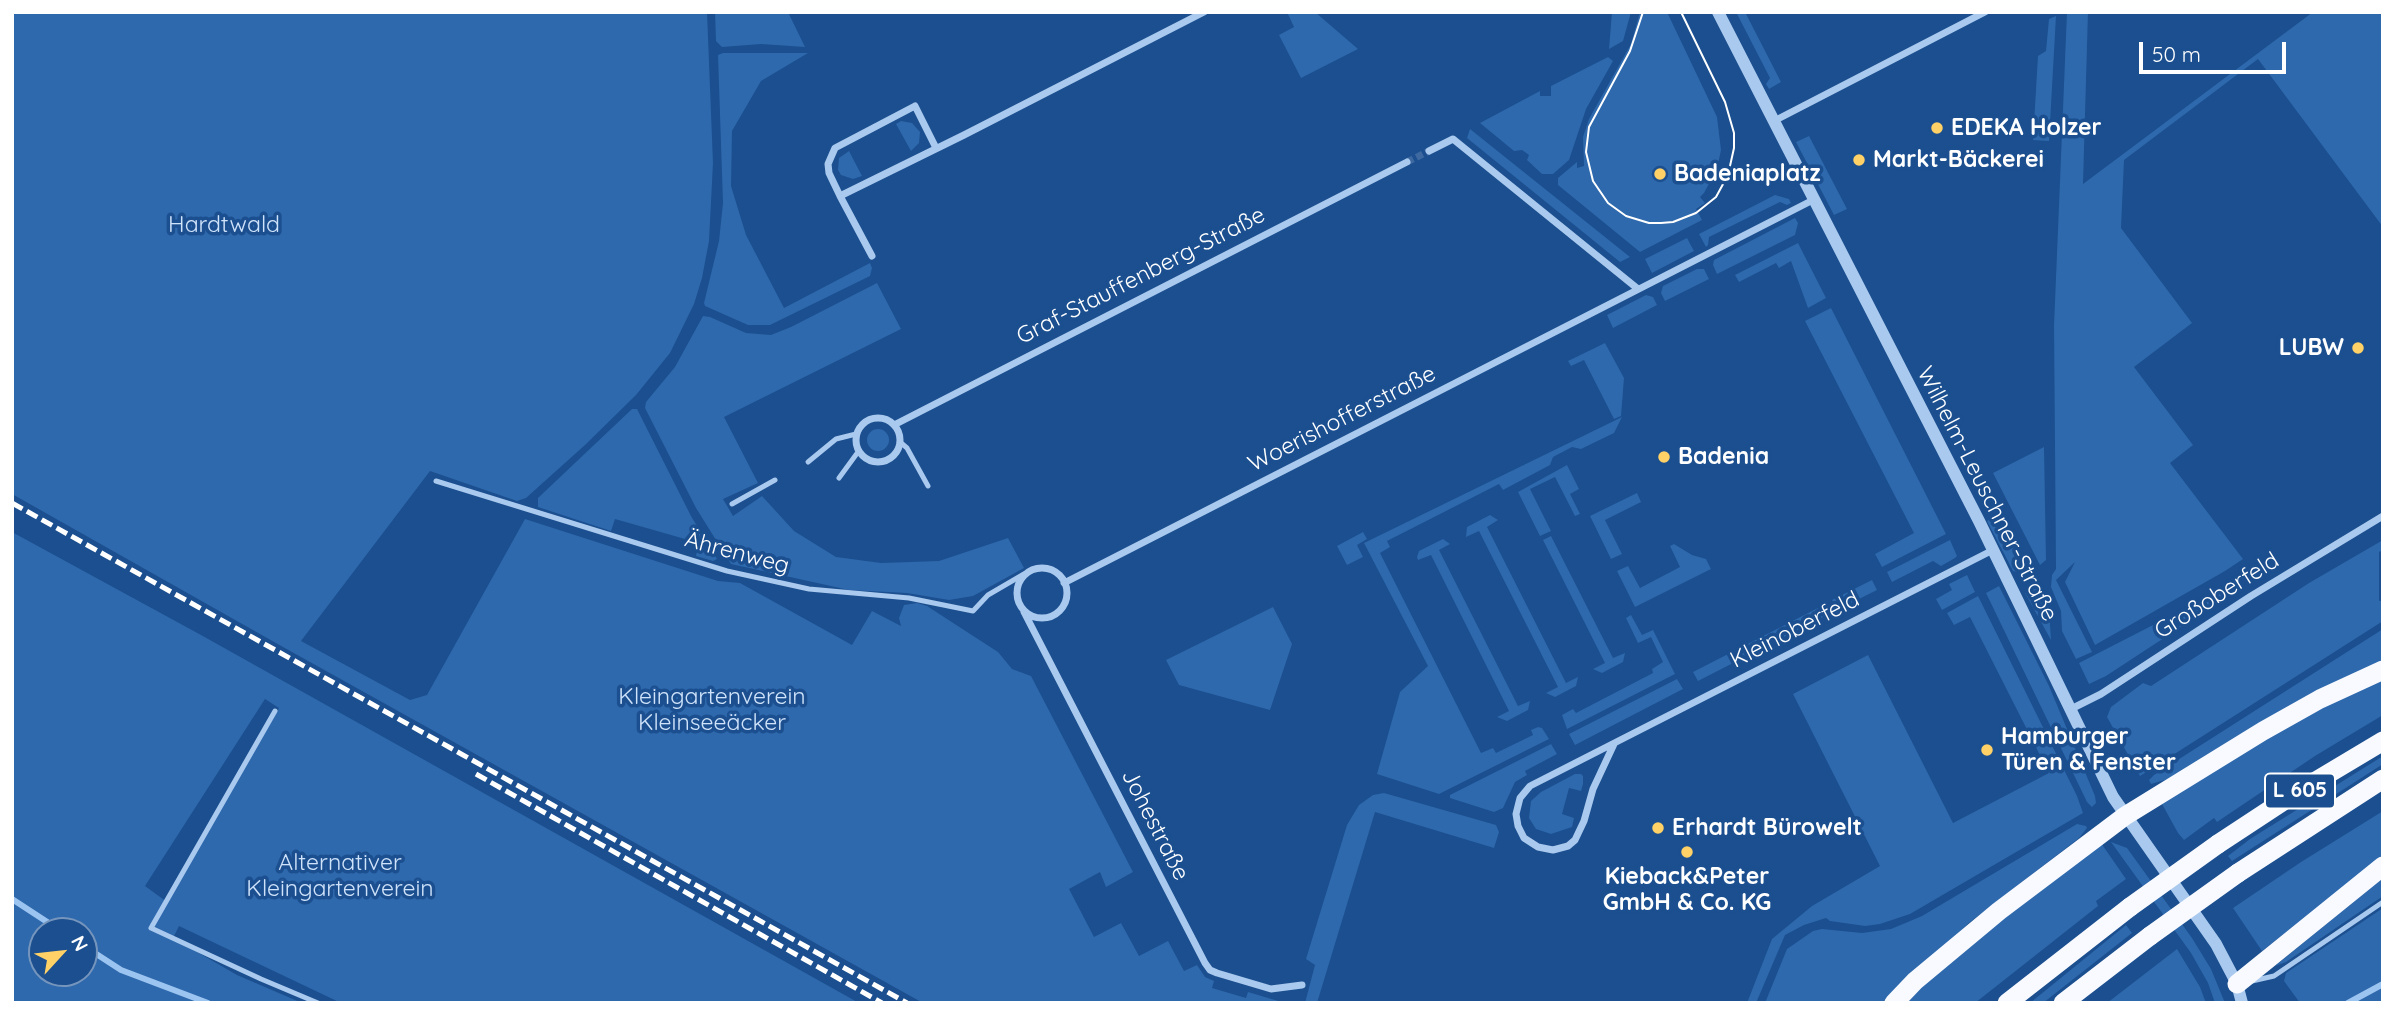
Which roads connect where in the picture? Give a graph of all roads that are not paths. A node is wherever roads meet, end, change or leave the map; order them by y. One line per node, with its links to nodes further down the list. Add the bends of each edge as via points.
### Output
1 (1203, 12): 5 (street)
2 (1718, 12): 4 (street, Wilhelm-Leuschner-Straße)
3 (1984, 12): 4 (street)
4 (1773, 121): 9 (street, Wilhelm-Leuschner-Straße)
5 (936, 148): 8 (street); 8 (street, via 915,106 835,148 829,173)
6 (1429, 150): 11 (street, via 1452,139)
7 (1407, 162): 12 (street, Graf-Stauffenberg-Straße)
8 (841, 196): 10 (street)
9 (1813, 200): 11 (street); 23 (street, Wilhelm-Leuschner-Straße)
10 (872, 256)
11 (1638, 289): 25 (street, Woerishofferstraße)
12 (894, 425): 13 (street, Graf-Stauffenberg-Straße, via 886,419 872,419); 14 (street)
13 (856, 434): 15 (street); 16 (lane, via 836,439)
14 (900, 442): 15 (street, via 895,455 883,462 869,461); 20 (lane)
15 (859, 452): 17 (lane)
16 (808, 463)
17 (839, 478)
18 (775, 480): 21 (lane)
19 (436, 481): 24 (lane, Ährenweg, via 727,571 809,589 909,598 974,611 988,595)
20 (928, 486)
21 (732, 504)
22 (2383, 516): 28 (street, Großoberfeld)
23 (1993, 550): 28 (street, Wilhelm-Leuschner-Straße); 31 (street, Kleinoberfeld)
24 (1024, 574): 25 (street, via 1048,569); 26 (street, via 1017,589)
25 (1064, 583): 26 (street, via 1065,603 1057,613 1045,618)
26 (1024, 611): 36 (street, Johestraße, via 1210,970 1271,989)
27 (2383, 670): 33 (highway, via 2263,731)
28 (2071, 709): 33 (street, Wilhelm-Leuschner-Straße)
29 (275, 711): 38 (lane, via 151,928)
30 (2383, 740): 40 (highway, L 605, bridge, via 2218,844)
31 (1614, 744): 31 (street, Kleinoberfeld, via 1524,792 1516,814 1524,838 1553,850 1575,839)
32 (2383, 779): 41 (highway, L 605, bridge, via 2238,873)
33 (2124, 816): 37 (street, Wilhelm-Leuschner-Straße, via 2217,944); 39 (highway, via 1999,911)
34 (2383, 866): 37 (highway)
35 (2383, 902): 37 (lane, via 2274,976)
36 (1302, 985)
37 (2240, 993)
38 (318, 1003)
39 (1894, 1003)
40 (2007, 1003)
41 (2063, 1003)

